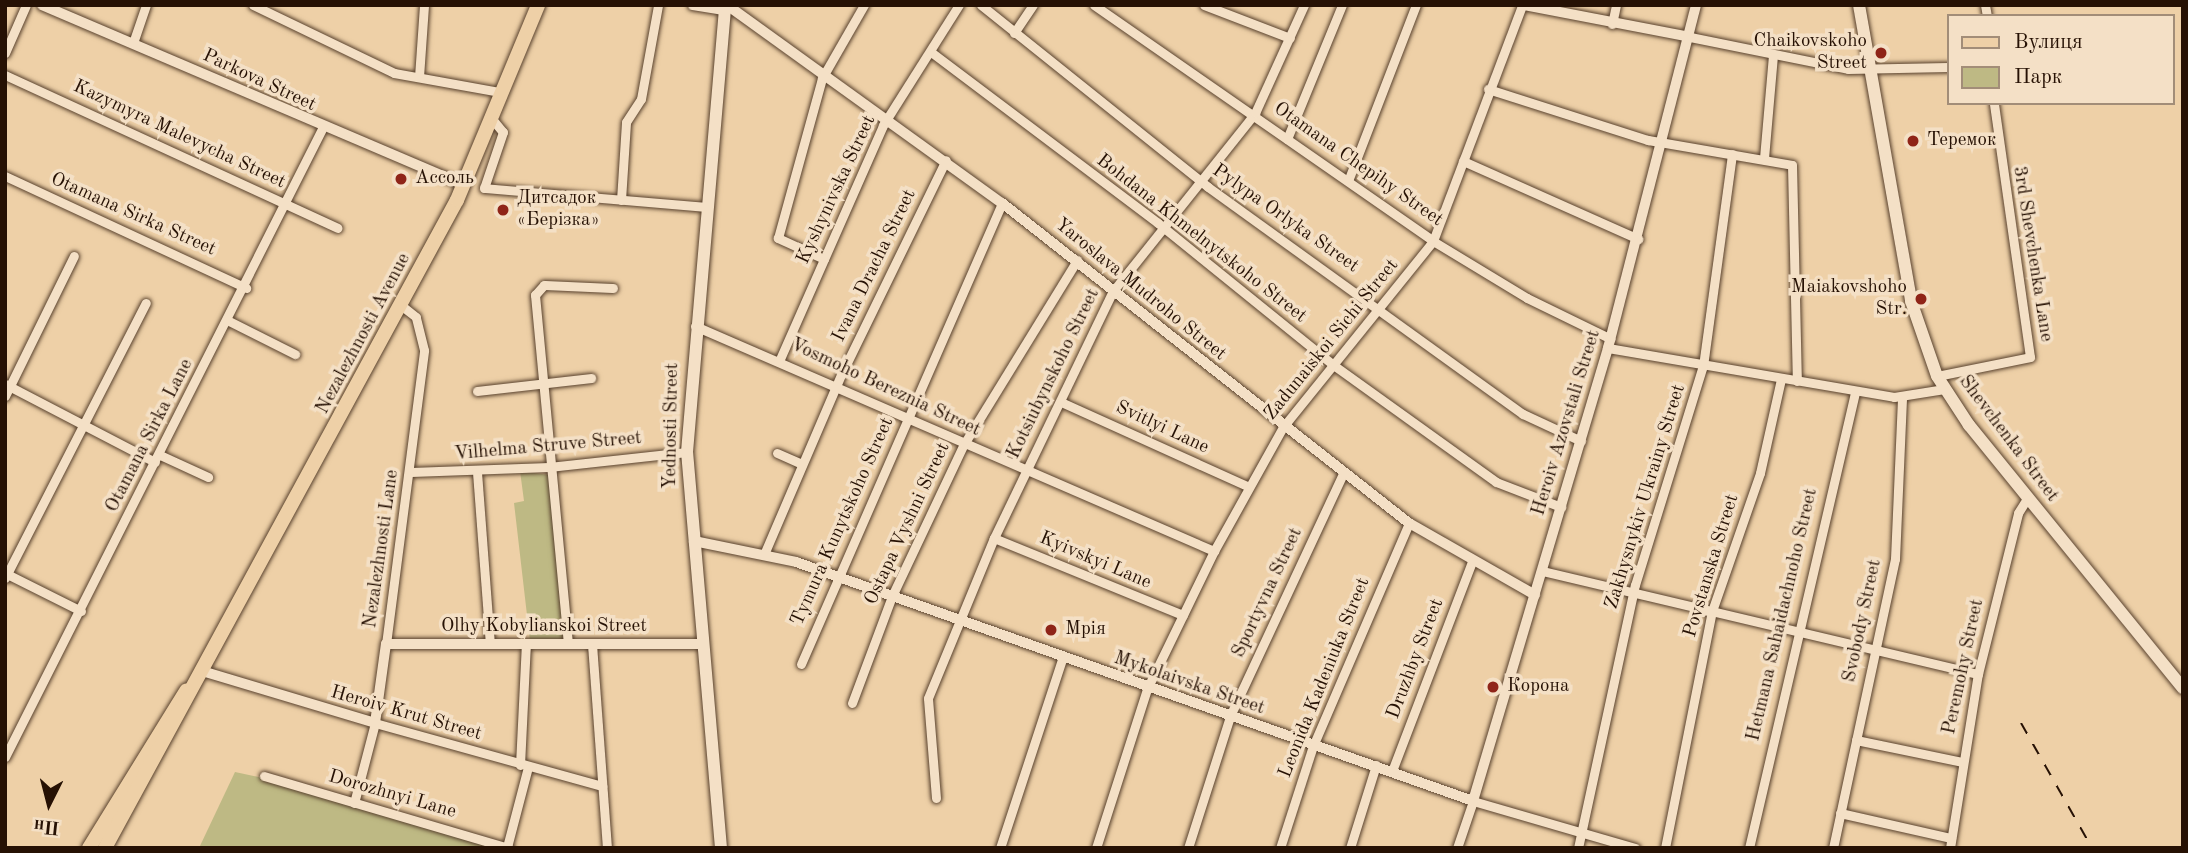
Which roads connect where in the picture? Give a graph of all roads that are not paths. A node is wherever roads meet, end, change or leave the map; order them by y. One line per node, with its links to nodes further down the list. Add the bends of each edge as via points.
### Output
1 (26, 5): 29 (street)
2 (42, 5): 27 (street, Parkova Street)
3 (146, 5): 27 (street)
4 (253, 5): 35 (street, via 394,73)
5 (424, 5): 35 (street)
6 (538, 5): 37 (main road, Nezalezhnosti Avenue)
7 (658, 5): 53 (street, via 641,99 625,122)
8 (692, 5): 22 (street)
9 (864, 5): 33 (street)
10 (958, 5): 28 (street, Kyshynivska Street)
11 (981, 5): 24 (street, Pylypa Orlyka Street)
12 (1033, 5): 24 (street)
13 (1094, 5): 39 (street, Otamana Chepihy Street)
14 (1205, 5): 26 (street)
15 (1304, 5): 26 (street, Kotsiubynskoho Street)
16 (1342, 5): 43 (street)
17 (1416, 5): 50 (street)
18 (1523, 5): 23 (street); 36 (street, Zadunaiskoi Sichi Street)
19 (1616, 5): 23 (street)
20 (1696, 5): 25 (street, Heroiv Azovstali Street)
21 (1858, 5): 32 (main road, Shevchenka Street)
22 (725, 7): 33 (street, Yaroslava Mudroho Street); 56 (main road, Yednosti Street)
23 (1612, 24): 25 (street)
24 (1014, 33): 51 (street, Pylypa Orlyka Street)
25 (1689, 37): 30 (street); 44 (street, Heroiv Azovstali Street)
26 (1290, 38): 39 (street, Kotsiubynskoho Street)
27 (133, 43): 42 (street, Parkova Street)
28 (932, 52): 40 (street, Kyshynivska Street); 58 (street, Bohdana Khmelnytskoho Street)
29 (5, 53)
30 (1773, 56): 32 (street); 46 (street)
31 (1946, 67): 32 (street)
32 (1870, 71): 77 (main road, Shevchenka Street, via 1910,301)
33 (827, 72): 40 (street, Yaroslava Mudroho Street); 62 (street, via 778,239)
34 (5, 75): 55 (street, Kazymyra Malevycha Street)
35 (419, 77): 37 (street)
36 (1488, 89): 44 (street); 48 (street, Zadunaiskoi Sichi Street)
37 (500, 92): 41 (main road, Nezalezhnosti Avenue)
38 (1994, 105): 77 (street, 3rd Shevchenka Lane, via 2030,357)
39 (1255, 113): 43 (street, Otamana Chepihy Street); 51 (street, Kotsiubynskoho Street)
40 (889, 118): 47 (street, Yaroslava Mudroho Street); 62 (street, Kyshynivska Street)
41 (492, 119): 52 (main road, Nezalezhnosti Avenue); 53 (street, via 503,132 484,188)
42 (322, 129): 52 (street, Parkova Street); 55 (street, Otamana Sirka Lane)
43 (1287, 139): 50 (street, Otamana Chepihy Street)
44 (1665, 142): 45 (street); 59 (street, Heroiv Azovstali Street)
45 (1732, 154): 46 (street); 76 (street, Zakhysnykiv Ukrainy Street)
46 (1764, 158): 80 (street, via 1789,162 1797,179)
47 (946, 160): 54 (street, Yaroslava Mudroho Street); 83 (street, Ivana Dracha Street)
48 (1464, 161): 59 (street); 60 (street, Zadunaiskoi Sichi Street)
49 (5, 176): 64 (street, Otamana Sirka Street)
50 (1348, 181): 60 (street, Otamana Chepihy Street)
51 (1202, 183): 58 (street, Kotsiubynskoho Street); 69 (street, Pylypa Orlyka Street)
52 (463, 185): 68 (main road, Nezalezhnosti Avenue)
53 (621, 200): 56 (street)
54 (1002, 202): 63 (street, Yaroslava Mudroho Street); 90 (street, Tymura Kunytskoho Street)
55 (286, 204): 57 (street, Kazymyra Malevycha Street); 64 (street, Otamana Sirka Lane)
56 (705, 207): 71 (main road, Yednosti Street)
57 (338, 228)
58 (1164, 228): 66 (street, Kotsiubynskoho Street); 75 (street, Bohdana Khmelnytskoho Street)
59 (1638, 239): 72 (street, Heroiv Azovstali Street)
60 (1433, 241): 69 (street, Zadunaiskoi Sichi Street); 72 (street, Otamana Chepihy Street)
61 (74, 256): 81 (street)
62 (824, 259): 74 (street, Kyshynivska Street)
63 (1077, 260): 66 (street, Yaroslava Mudroho Street); 94 (street, Ostapa Vyshni Street)
64 (246, 288): 70 (street, Otamana Sirka Lane)
65 (613, 288): 82 (street, via 539,287)
66 (1114, 291): 89 (street, Kotsiubynskoho Street); 92 (street, Yaroslava Mudroho Street)
67 (146, 303): 91 (street)
68 (402, 306): 101 (street, Nezalezhnosti Lane, via 416,317 424,343); 134 (main road, Nezalezhnosti Avenue)
69 (1381, 309): 75 (street, Zadunaiskoi Sichi Street); 93 (street, Pylypa Orlyka Street, via 1523,414)
70 (229, 321): 73 (street); 97 (street, Otamana Sirka Lane)
71 (695, 326): 74 (street, Vosmoho Bereznia Street); 95 (main road, Yednosti Street)
72 (1610, 344): 76 (street, Otamana Chepihy Street); 93 (street, Heroiv Azovstali Street)
73 (295, 354)
74 (780, 359): 83 (street, Vosmoho Bereznia Street)
75 (1332, 364): 92 (street, Zadunaiskoi Sichi Street); 107 (street, Bohdana Khmelnytskoho Street, via 1496,482)
76 (1703, 366): 79 (street, Otamana Chepihy Street); 118 (street, Zakhysnykiv Ukrainy Street)
77 (1937, 376): 84 (main road, Shevchenka Street)
78 (591, 378): 82 (street)
79 (1781, 379): 80 (street, Otamana Chepihy Street); 121 (street, Povstanska Street, via 1760,473)
80 (1797, 381): 86 (street, Otamana Chepihy Street)
81 (8, 385): 87 (street); 91 (street)
82 (544, 385): 85 (street); 99 (street)
83 (838, 386): 90 (street, Vosmoho Bereznia Street); 98 (street, Ivana Dracha Street)
84 (1944, 389): 88 (street, Otamana Chepihy Street); 106 (main road, Shevchenka Street)
85 (477, 391)
86 (1855, 392): 88 (street, Otamana Chepihy Street); 124 (street, Hetmana Sahaidachnoho Street)
87 (5, 396)
88 (1902, 398): 131 (street, Svobody Street, via 1895,559)
89 (1061, 402): 100 (street, Kotsiubynskoho Street); 105 (street, Svitlyi Lane)
90 (908, 418): 94 (street, Vosmoho Bereznia Street); 116 (street, Tymura Kunytskoho Street)
91 (83, 424): 97 (street); 115 (street)
92 (1283, 427): 103 (street, Yaroslava Mudroho Street); 105 (street, Zadunaiskoi Sichi Street)
93 (1581, 441): 107 (street, Heroiv Azovstali Street)
94 (964, 444): 100 (street, Vosmoho Bereznia Street); 119 (street, Ostapa Vyshni Street)
95 (687, 452): 99 (street, Vilhelma Struve Street); 110 (main road, Yednosti Street)
96 (777, 453): 98 (street)
97 (157, 458): 104 (street); 120 (street, Otamana Sirka Lane)
98 (802, 464): 112 (street, Ivana Dracha Street)
99 (552, 467): 102 (street, Vilhelma Struve Street); 128 (street)
100 (1026, 471): 109 (street, Kotsiubynskoho Street); 111 (street, Vosmoho Bereznia Street)
101 (411, 472): 102 (street, Vilhelma Struve Street); 125 (street, Nezalezhnosti Lane)
102 (477, 472): 126 (street)
103 (1342, 474): 108 (street, Yaroslava Mudroho Street); 139 (street, Sportyvna Street)
104 (208, 477)
105 (1249, 487): 111 (street, Zadunaiskoi Sichi Street)
106 (2028, 498): 135 (street, Peremohy Street, via 2018,513); 136 (main road, Shevchenka Street)
107 (1562, 507): 114 (street, Heroiv Azovstali Street)
108 (1409, 523): 113 (street, Yaroslava Mudroho Street); 143 (street, Leonida Kadeniuka Street)
109 (994, 538): 122 (street, Kyivskyi Lane); 123 (street, Kotsiubynskoho Street)
110 (694, 541): 112 (street, Mykolaivska Street); 130 (main road, Yednosti Street)
111 (1214, 551): 122 (street, Zadunaiskoi Sichi Street)
112 (765, 552): 116 (street, Mykolaivska Street)
113 (1472, 561): 117 (street, Yaroslava Mudroho Street); 148 (street, Druzhby Street)
114 (1542, 571): 117 (street, Heroiv Azovstali Street); 118 (street)
115 (6, 575): 120 (street)
116 (839, 576): 119 (street, Mykolaivska Street); 133 (street, Tymura Kunytskoho Street)
117 (1535, 595): 152 (street, Heroiv Azovstali Street)
118 (1633, 595): 121 (street); 155 (street, Zakhysnykiv Ukrainy Street)
119 (892, 596): 123 (street, Mykolaivska Street); 138 (street, Ostapa Vyshni Street)
120 (81, 611): 144 (street, Otamana Sirka Lane)
121 (1712, 611): 124 (street); 170 (street, Povstanska Street)
122 (1183, 615): 137 (street, Zadunaiskoi Sichi Street)
123 (961, 623): 132 (street, Mykolaivska Street); 151 (street, Kotsiubynskoho Street, via 928,698)
124 (1795, 631): 131 (street); 171 (street, Hetmana Sahaidachnoho Street)
125 (386, 644): 126 (street, Olhy Kobylianskoi Street); 140 (street, Nezalezhnosti Lane)
126 (490, 644): 127 (street, Olhy Kobylianskoi Street)
127 (526, 644): 128 (street, Olhy Kobylianskoi Street); 147 (street)
128 (568, 644): 129 (street, Olhy Kobylianskoi Street)
129 (592, 644): 130 (street, Olhy Kobylianskoi Street); 150 (street)
130 (701, 644): 161 (main road, Yednosti Street)
131 (1874, 652): 135 (street); 142 (street, Svobody Street)
132 (1062, 659): 137 (street, Mykolaivska Street); 162 (street)
133 (801, 664)
134 (202, 671): 140 (street, Heroiv Krut Street); 141 (main road, Nezalezhnosti Avenue)
135 (1978, 674): 145 (street, Peremohy Street)
136 (2183, 688)
137 (1147, 689): 139 (street, Mykolaivska Street); 163 (street, Zadunaiskoi Sichi Street)
138 (852, 703)
139 (1230, 716): 143 (street, Mykolaivska Street); 164 (street, Sportyvna Street)
140 (374, 723): 147 (street, Heroiv Krut Street); 153 (street, Nezalezhnosti Lane)
141 (164, 732): 158 (main road, Nezalezhnosti Avenue); 159 (main road, Nezalezhnosti Avenue)
142 (1856, 740): 145 (street); 154 (street, Svobody Street)
143 (1313, 746): 146 (street, Mykolaivska Street); 165 (street, Leonida Kadeniuka Street)
144 (5, 757)
145 (1962, 762): 156 (street, Peremohy Street)
146 (1376, 765): 148 (street, Mykolaivska Street); 166 (street)
147 (524, 766): 150 (street, Heroiv Krut Street); 157 (street)
148 (1392, 771): 152 (street, Mykolaivska Street)
149 (264, 776): 153 (street, Dorozhnyi Lane)
150 (602, 786): 160 (street)
151 (936, 798)
152 (1474, 801): 155 (street, Mykolaivska Street); 167 (street, Heroiv Azovstali Street)
153 (354, 803): 157 (street, Dorozhnyi Lane)
154 (1840, 813): 156 (street); 172 (street, Svobody Street)
155 (1581, 836): 168 (street, Zakhysnykiv Ukrainy Street); 169 (street, Mykolaivska Street)
156 (1950, 843)
157 (508, 847)
158 (89, 848)
159 (104, 848)
160 (607, 848)
161 (721, 848)
162 (1000, 848)
163 (1096, 848)
164 (1188, 848)
165 (1280, 848)
166 (1350, 848)
167 (1457, 848)
168 (1577, 848)
169 (1635, 848)
170 (1665, 848)
171 (1749, 848)
172 (1833, 848)

